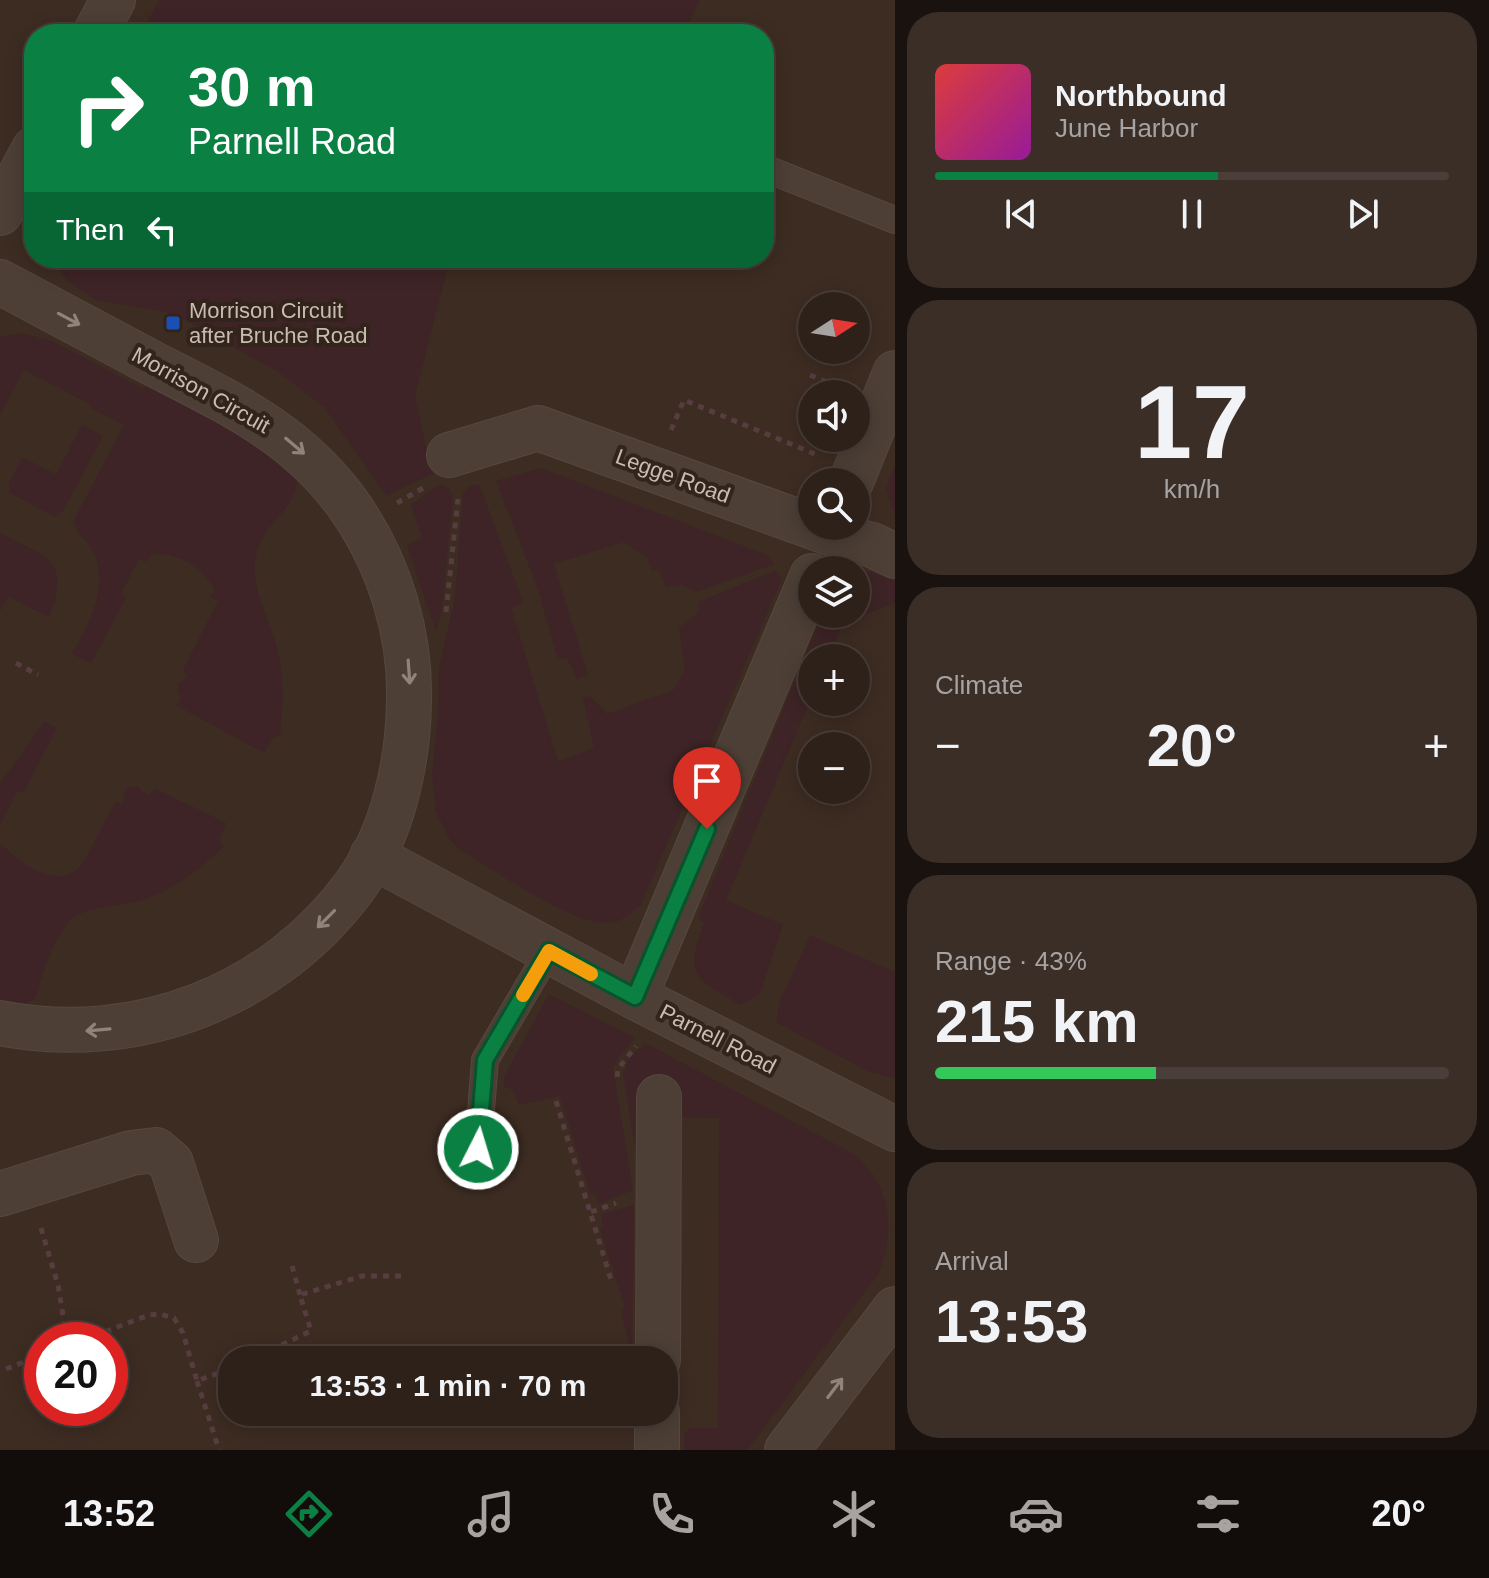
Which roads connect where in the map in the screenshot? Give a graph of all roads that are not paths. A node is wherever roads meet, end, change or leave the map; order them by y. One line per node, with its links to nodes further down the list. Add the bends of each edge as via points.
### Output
1 (113, 0): 2 (street)
2 (100, 24)
3 (24, 168): 5 (street)
4 (774, 172): 6 (lane)
5 (0, 213)
6 (895, 220)
7 (0, 282): 14 (street, Morrison Circuit, one-way to 14, via 266,424 318,468 353,512 388,578 409,672 402,772)
8 (895, 373): 10 (street)
9 (449, 455): 11 (street, Legge Road, via 538,428)
10 (836, 468)
11 (826, 543): 12 (street, Legge Road, via 872,545)
12 (895, 556)
13 (798, 609): 16 (street)
14 (372, 856): 15 (street, Parnell Road); 17 (street, Morrison Circuit, one-way to 17, via 345,899 316,929 260,975 220,998 118,1028 49,1031)
15 (549, 951): 16 (street, Parnell Road); 20 (lane, via 485,1060)
16 (635, 997): 19 (street, Parnell Road)
17 (0, 1023)
18 (659, 1097): 24 (street)
19 (895, 1129)
20 (478, 1149)
21 (0, 1194): 22 (street, via 156,1150 171,1163)
22 (196, 1240)
23 (895, 1309): 27 (street, one-way to 23)
24 (658, 1346)
25 (657, 1426): 26 (street)
26 (657, 1450)
27 (787, 1450)

